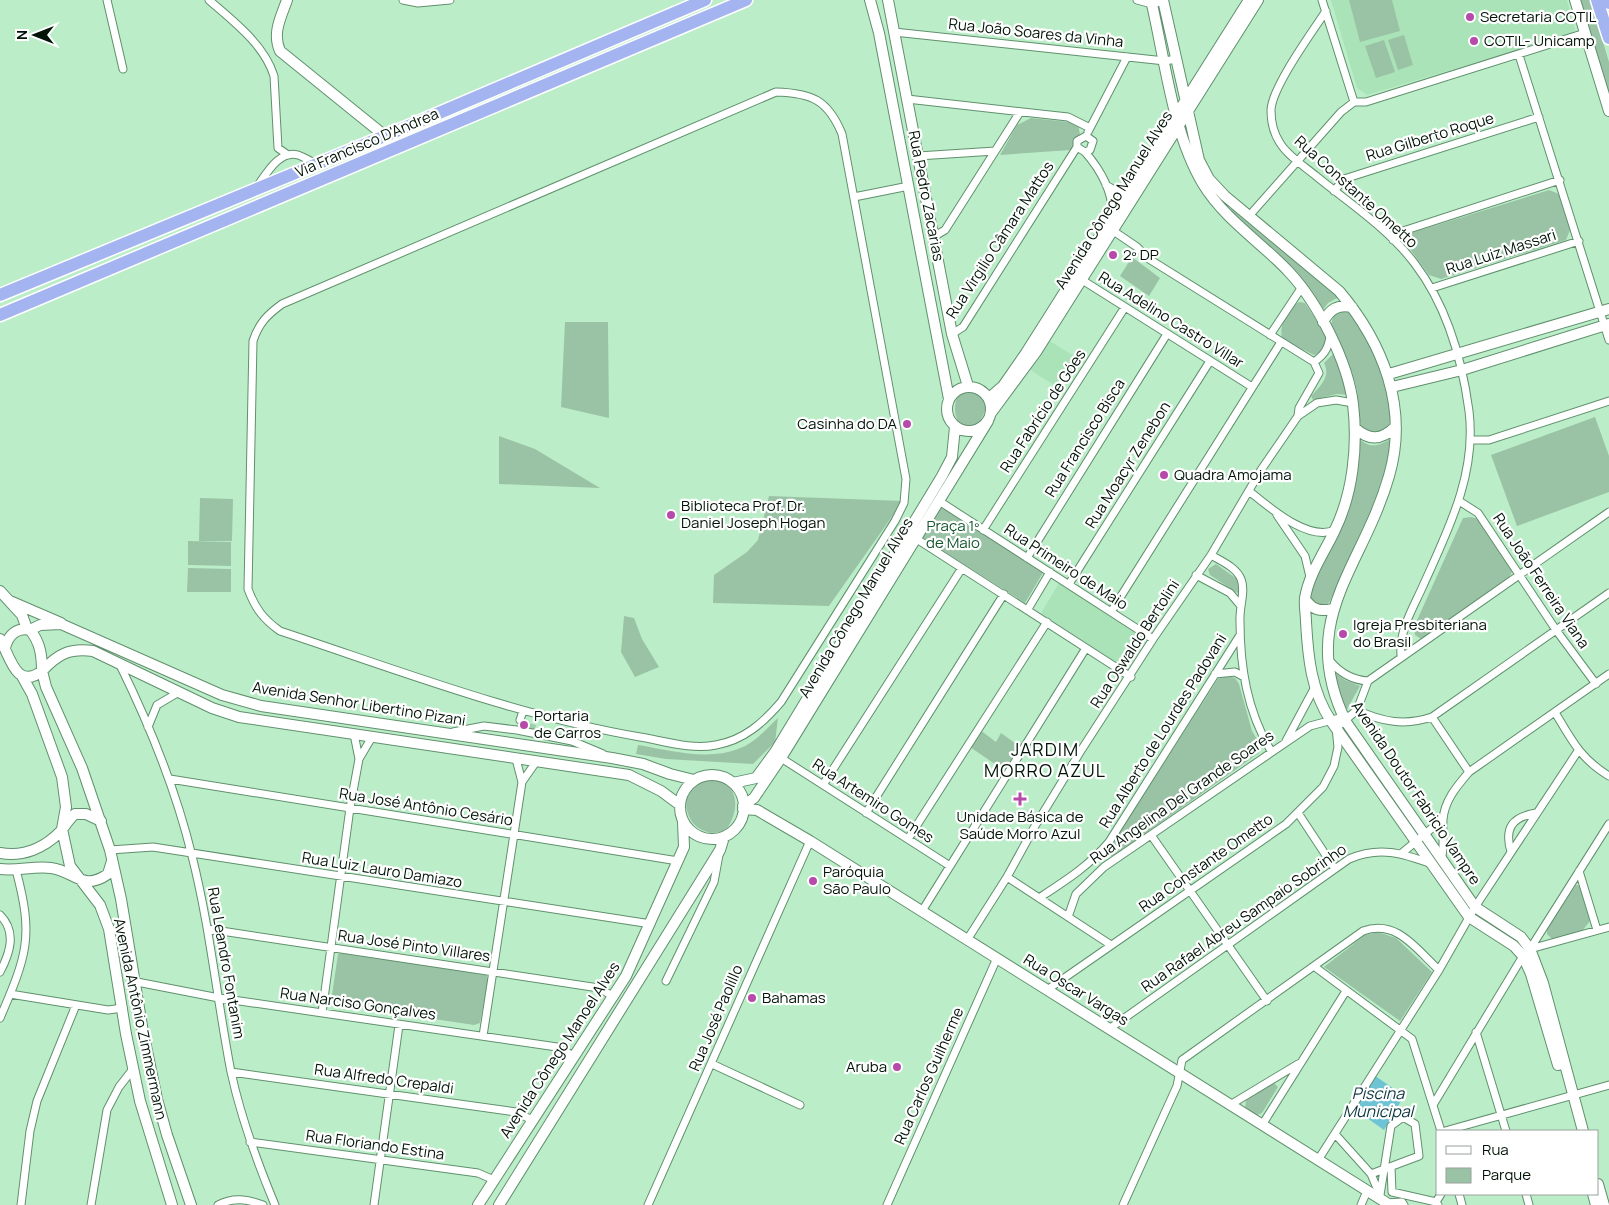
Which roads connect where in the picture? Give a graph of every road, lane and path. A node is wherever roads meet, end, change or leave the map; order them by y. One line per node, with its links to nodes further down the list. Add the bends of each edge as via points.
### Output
1 (107, 0): 26 (street)
2 (209, 0): 40 (street, via 244,32 271,68 278,148)
3 (288, 0): 36 (street, via 276,32 280,51)
4 (402, 0): 5 (street, via 418,3)
5 (450, 0)
6 (705, 0): 36 (highway, Via Francisco D'Andrea)
7 (746, 0): 64 (highway, Via Francisco D'Andrea)
8 (870, 0): 46 (street, Rua Pedro Zacarias)
9 (888, 0): 19 (street, Rua Pedro Zacarias)
10 (1137, 0): 17 (street)
11 (1249, 0): 28 (street, Avenida Cônego Manuel Alves)
12 (1258, 0): 32 (street, Avenida Cônego Manuel Alves)
13 (1322, 0): 18 (street)
14 (1575, 0): 20 (street)
15 (1597, 0): 21 (highway)
16 (1163, 1): 17 (street); 24 (street, Avenida Doutor Fabricio Vampre)
17 (1152, 2): 25 (street, Avenida Doutor Fabricio Vampre)
18 (1326, 11): 29 (street); 42 (street, Rua Constante Ometto, via 1275,94 1271,110 1273,128 1280,143)
19 (894, 32): 23 (street, Rua João Soares da Vinha); 27 (street, Rua Pedro Zacarias)
20 (1585, 33): 22 (street); 30 (street)
21 (1609, 38)
22 (1519, 55): 29 (street, via 1366,102); 33 (street)
23 (1127, 57): 25 (street, Rua João Soares da Vinha); 35 (street)
24 (1176, 59): 25 (street, Rua João Soares da Vinha); 28 (street, Avenida Doutor Fabricio Vampre)
25 (1165, 60): 32 (street, Avenida Doutor Fabricio Vampre)
26 (122, 69)
27 (907, 99): 31 (street); 41 (street, Rua Pedro Zacarias)
28 (1185, 100): 32 (street, Avenida Doutor Fabricio Vampre)
29 (1354, 102): 42 (street)
30 (1609, 111)
31 (1020, 112): 35 (street, via 1068,117); 39 (street)
32 (1182, 113): 34 (street, Avenida Cônego Manuel Alves); 48 (street, Avenida Cônego Manuel Alves); 52 (street, Avenida Doutor Fabricio Vampre, via 1198,160 1209,179 1224,196)
33 (1539, 117): 44 (street); 49 (street, Rua Gilberto Roque, via 1344,179)
34 (1179, 126): 53 (street, Avenida Cônego Manuel Alves); 58 (street, Avenida Doutor Fabricio Vampre, via 1193,163 1216,202)
35 (1090, 128): 37 (street)
36 (385, 136): 43 (highway, Via Francisco D'Andrea)
37 (1088, 137): 38 (street, via 1093,146); 38 (street, Rua Virgilio Câmara Mattos, via 1080,137)
38 (1083, 150): 45 (street, via 1094,162); 67 (street, Rua Virgilio Câmara Mattos, via 1069,157 963,327)
39 (995, 151): 41 (street); 54 (street, via 945,230)
40 (288, 155): 43 (street, via 298,155); 47 (street, via 269,169)
41 (918, 156): 54 (street, Rua Pedro Zacarias)
42 (1298, 162): 49 (street, Rua Constante Ometto); 52 (street)
43 (316, 164): 47 (highway, Via Francisco D'Andrea)
44 (1560, 180): 55 (street, via 1400,232); 56 (street)
45 (1106, 185): 48 (street, via 1116,191); 51 (street, via 1113,208)
46 (909, 186): 50 (street); 82 (street, Rua Pedro Zacarias)
47 (255, 190): 60 (highway, Via Francisco D'Andrea)
48 (1128, 191): 51 (street, Avenida Cônego Manuel Alves)
49 (1334, 191): 55 (street, Rua Constante Ometto)
50 (854, 197): 138 (street, via 842,134 834,115 808,96 776,92 282,304 266,315 258,326 253,341 248,589 265,621 280,631); 139 (street, via 906,479 904,503 895,521 781,702 763,723 740,737 716,745 691,746 610,732)
51 (1112, 216): 57 (street, Avenida Cônego Manuel Alves)
52 (1250, 216): 61 (street, Avenida Doutor Fabricio Vampre, via 1339,291)
53 (1112, 230): 57 (street, Avenida Cônego Manuel Alves); 69 (street, via 1149,259)
54 (933, 237): 67 (street, Rua Pedro Zacarias)
55 (1393, 240): 59 (street, Rua Constante Ometto)
56 (1579, 242): 59 (street, Rua Luiz Massari); 63 (street)
57 (1078, 278): 62 (street, Rua Adelino Castro Villar); 81 (street, Avenida Cônego Manuel Alves, via 1003,386); 86 (street, Avenida Cônego Manuel Alves, via 1036,352)
58 (1302, 287): 65 (street, Avenida Doutor Fabricio Vampre); 69 (street)
59 (1432, 288): 73 (street, Rua Constante Ometto)
60 (0, 295)
61 (1352, 306): 65 (street, via 1334,308); 77 (street, Avenida Doutor Fabricio Vampre)
62 (1125, 308): 68 (street, Rua Adelino Castro Villar); 97 (street, Rua Fabrício de Góes)
63 (1605, 310): 66 (street); 73 (street)
64 (0, 315)
65 (1323, 322): 70 (street, Avenida Doutor Fabricio Vampre)
66 (1607, 325): 71 (street); 76 (street)
67 (952, 334): 78 (street, Rua Pedro Zacarias)
68 (1167, 334): 74 (street, Rua Adelino Castro Villar); 101 (street, Rua Francisco Bisca)
69 (1270, 335): 72 (street)
70 (1330, 337): 75 (street, via 1328,348); 84 (street, Avenida Doutor Fabricio Vampre, via 1347,376)
71 (1609, 340)
72 (1281, 342): 75 (street); 79 (street)
73 (1458, 355): 76 (street, Rua Constante Ometto); 77 (street)
74 (1210, 361): 79 (street, Rua Adelino Castro Villar); 107 (street, Rua Moacyr Zenebon)
75 (1314, 362): 85 (street, via 1319,373 1298,408)
76 (1462, 370): 80 (street); 90 (street, Rua Constante Ometto)
77 (1389, 374): 80 (street, Avenida Doutor Fabricio Vampre)
78 (968, 386): 81 (street, via 980,389); 82 (street, via 954,392)
79 (1252, 387): 116 (street)
80 (1392, 387): 88 (street, Avenida Doutor Fabricio Vampre)
81 (989, 398): 86 (street)
82 (949, 399): 87 (street, Rua Pedro Zacarias, via 947,414)
83 (1609, 401): 90 (street, via 1489,440)
84 (1353, 403): 85 (street, Rua Oswaldo Bertolini, via 1336,400 1318,403); 89 (street, Avenida Doutor Fabricio Vampre)
85 (1298, 416): 92 (street, Rua Oswaldo Bertolini)
86 (990, 417): 87 (street, via 984,427 969,432); 93 (street, Avenida Cônego Manuel Alves)
87 (955, 427): 91 (street, Avenida Cônego Manuel Alves, via 952,457)
88 (1395, 427): 89 (street, via 1379,438 1370,438); 115 (street, Avenida Doutor Fabricio Vampre, via 1389,476)
89 (1355, 428): 98 (street, Avenida Doutor Fabricio Vampre, via 1348,495)
90 (1470, 440): 94 (street, Rua Constante Ometto)
91 (942, 476): 93 (street, via 936,494); 99 (street, Avenida Cônego Manuel Alves)
92 (1249, 491): 95 (street); 100 (street, Rua Oswaldo Bertolini)
93 (939, 501): 97 (street, Rua Primeiro de Maio); 99 (street, Avenida Cônego Manuel Alves)
94 (1459, 501): 104 (street, Rua João Ferreira Viana, via 1478,512); 125 (street, Rua Constante Ometto, via 1402,632)
95 (1276, 512): 98 (street, via 1319,534); 106 (street, via 1305,556)
96 (1609, 512): 104 (street)
97 (984, 530): 101 (street, Rua Primeiro de Maio)
98 (1336, 530): 106 (street, Avenida Doutor Fabricio Vampre)
99 (911, 536): 102 (street); 153 (street, Avenida Cônego Manuel Alves, via 882,598); 162 (street, Avenida Cônego Manuel Alves, via 762,773 750,780)
100 (1211, 555): 105 (street, Rua Oswaldo Bertolini); 113 (street, via 1235,570 1241,579)
101 (1027, 558): 103 (street, Rua Primeiro de Maio)
102 (962, 568): 110 (street); 163 (street)
103 (1050, 572): 107 (street, Rua Primeiro de Maio); 114 (street)
104 (1519, 574): 120 (street, Rua João Ferreira Viana); 125 (street, via 1430,639)
105 (1196, 575): 113 (street, via 1230,593); 122 (street, Rua Oswaldo Bertolini)
106 (1311, 578): 111 (street, Avenida Doutor Fabricio Vampre)
107 (1069, 584): 116 (street, Rua Primeiro de Maio)
108 (0, 591): 112 (street)
109 (1609, 593): 120 (street)
110 (1004, 594): 114 (street); 167 (street)
111 (1305, 598): 115 (street, via 1311,607 1318,610); 136 (street, Avenida Doutor Fabricio Vampre, via 1307,650)
112 (10, 601): 118 (street, Avenida Senhor Libertino Pizani); 119 (street)
113 (1241, 606): 121 (street)
114 (1028, 609): 117 (street)
115 (1332, 609): 126 (street, Avenida Doutor Fabricio Vampre)
116 (1111, 612): 122 (street, Rua Primeiro de Maio)
117 (1047, 622): 124 (street); 179 (street)
118 (61, 624): 119 (street); 147 (street, Avenida Senhor Libertino Pizani, via 222,695 261,706)
119 (29, 629): 123 (street, via 19,630); 128 (street, via 36,636 42,655)
120 (1556, 630): 135 (street, Rua João Ferreira Viana); 141 (street)
121 (1240, 635): 129 (street, Rua Alberto de Lourdes Padovani); 133 (street)
122 (1153, 638): 132 (street, Rua Oswaldo Bertolini)
123 (2, 644): 131 (street, via 15,670)
124 (1086, 648): 132 (street); 192 (street)
125 (1401, 655): 134 (street)
126 (1327, 658): 134 (street, via 1346,675); 142 (street, Avenida Doutor Fabricio Vampre, via 1329,682)
127 (120, 665): 128 (street, Avenida Senhor Libertino Pizani, via 93,651 78,649 54,658); 137 (street, Avenida Senhor Libertino Pizani); 145 (street, Rua Leandro Fontanim)
128 (42, 671): 131 (street, via 35,676); 171 (street, Avenida Antônio Zimmermann)
129 (1215, 674): 133 (street, via 1235,672); 188 (street, Rua Alberto de Lourdes Padovani)
130 (1609, 674): 135 (street)
131 (22, 676): 174 (street, Avenida Antônio Zimmermann, via 32,694 62,776 66,808)
132 (1130, 676): 198 (street, Rua Oswaldo Bertolini, via 1082,749)
133 (1244, 677): 150 (street, via 1252,713)
134 (1368, 681): 142 (street)
135 (1596, 684): 140 (street)
136 (1315, 687): 142 (street, Avenida Doutor Fabricio Vampre); 149 (street)
137 (179, 692): 145 (street, via 157,705); 146 (street, Avenida Senhor Libertino Pizani, via 212,708 239,716)
138 (524, 711): 139 (street); 143 (street)
139 (536, 714): 144 (street)
140 (1556, 714): 151 (street); 157 (street)
141 (1432, 717): 142 (street, via 1420,721 1387,722); 157 (street)
142 (1344, 719): 149 (street, Rua Angelina Del Grande Soares, via 1318,722); 168 (street, Rua Constante Ometto, via 1334,766 1323,787); 177 (street, Avenida Doutor Fabricio Vampre); 181 (street, Avenida Doutor Fabricio Vampre)
143 (520, 720)
144 (533, 723)
145 (148, 727): 159 (street, Rua Leandro Fontanim)
146 (354, 734): 148 (street, Avenida Senhor Libertino Pizani); 154 (street)
147 (445, 734): 152 (street, Avenida Senhor Libertino Pizani); 152 (street, via 484,726 518,729 572,741)
148 (372, 737): 154 (street); 155 (street, Avenida Senhor Libertino Pizani)
149 (1286, 741): 150 (street, Rua Angelina Del Grande Soares)
150 (1271, 751): 176 (street, Rua Angelina Del Grande Soares)
151 (1578, 751): 158 (street); 169 (street)
152 (612, 758): 160 (street, Avenida Senhor Libertino Pizani)
153 (781, 758): 163 (street, Rua Artemiro Gomes); 165 (street, Avenida Cônego Manuel Alves, via 754,798)
154 (359, 759): 166 (street)
155 (516, 759): 156 (street, Avenida Senhor Libertino Pizani); 161 (street)
156 (536, 762): 161 (street); 164 (street, Avenida Senhor Libertino Pizani, via 629,775 661,790)
157 (1469, 772): 170 (street, via 1456,787)
158 (1609, 776)
159 (170, 779): 166 (street, Rua José Antônio Cesário); 187 (street, Rua Leandro Fontanim)
160 (694, 780): 162 (street, via 714,775); 164 (street, via 687,787)
161 (522, 782): 175 (street)
162 (732, 783): 165 (street, via 738,790)
163 (823, 785): 167 (street, Rua Artemiro Gomes)
164 (680, 805): 172 (street)
165 (743, 807): 178 (street, via 738,825); 180 (street, Rua Oscar Vargas, via 757,810)
166 (350, 808): 175 (street, Rua José Antônio Cesário); 199 (street)
167 (866, 812): 179 (street, Rua Artemiro Gomes)
168 (1298, 813): 195 (street); 201 (street, Rua Constante Ometto)
169 (1536, 813): 184 (street); 184 (street, via 1524,815 1510,827 1508,840)
170 (1443, 819): 177 (street); 191 (street)
171 (101, 821): 174 (street, via 86,814 75,814); 182 (street, Avenida Antônio Zimmermann)
172 (683, 822): 178 (street, via 689,830 705,839); 190 (street, Avenida Cônego Manoel Alves, via 684,847)
173 (1609, 824): 197 (street)
174 (62, 829): 185 (street, via 43,845 28,852); 200 (street, Avenida Antônio Zimmermann, via 68,859)
175 (514, 835): 190 (street, Rua José Antônio Cesário); 203 (street)
176 (1151, 835): 193 (street, Rua Angelina Del Grande Soares); 201 (street)
177 (1425, 835): 181 (street); 191 (street, Avenida Doutor Fabricio Vampre)
178 (724, 836): 183 (street, Avenida Cônego Manoel Alves)
179 (908, 839): 192 (street, Rua Artemiro Gomes)
180 (810, 841): 205 (street, Rua Oscar Vargas); 242 (street, Rua José Paolillo)
181 (1416, 841): 186 (street); 191 (street, Avenida Doutor Fabricio Vampre)
182 (110, 850): 187 (street, Rua Luiz Lauro Damiazo, via 153,847); 189 (street, Avenida Antônio Zimmermann)
183 (720, 850): 223 (street, via 714,882); 280 (street, Avenida Cônego Manoel Alves)
184 (1511, 852): 204 (street)
185 (0, 853)
186 (1402, 853): 191 (street, Rua Rafael Abreu Sampaio Sobrinho); 195 (street, Rua Rafael Abreu Sampaio Sobrinho, via 1364,853)
187 (192, 854): 199 (street, Rua Luiz Lauro Damiazo); 211 (street, Rua Leandro Fontanim)
188 (1096, 858): 193 (street); 202 (street, Rua Alberto de Lourdes Padovani)
189 (112, 861): 200 (street, via 108,874 102,878); 224 (street, Avenida Antônio Zimmermann)
190 (678, 861): 209 (street, Avenida Cônego Manoel Alves)
191 (1437, 862): 204 (street, Avenida Doutor Fabricio Vampre); 208 (street, Avenida Doutor Fabricio Vampre)
192 (950, 866): 205 (street)
193 (1104, 867): 207 (street, Rua Angelina Del Grande Soares, via 1076,894)
194 (0, 868): 196 (street)
195 (1335, 869): 214 (street, Rua Rafael Abreu Sampaio Sobrinho)
196 (16, 870): 200 (street, via 50,868); 227 (street, via 25,903 27,933 20,970)
197 (1579, 871): 212 (street); 217 (street)
198 (1007, 877): 202 (street); 213 (street, Rua Oswaldo Bertolini)
199 (341, 878): 203 (street, Rua Luiz Lauro Damiazo); 216 (street)
200 (79, 880): 232 (street, Avenida Antônio Zimmermann, via 100,905 109,929)
201 (1190, 890): 214 (street); 215 (street, Rua Constante Ometto)
202 (1039, 898): 207 (street)
203 (503, 903): 209 (street, Rua Luiz Lauro Damiazo); 221 (street)
204 (1475, 907): 208 (street); 217 (street, Avenida Doutor Fabricio Vampre, via 1521,937)
205 (922, 911): 213 (street, Rua Oscar Vargas)
206 (0, 915): 222 (street, via 8,924 10,949)
207 (1068, 917): 215 (street)
208 (1469, 917): 217 (street, Avenida Doutor Fabricio Vampre); 220 (street)
209 (650, 924): 228 (street, Avenida Cônego Manoel Alves)
210 (1609, 927): 212 (street)
211 (208, 929): 216 (street, Rua José Pinto Villares); 229 (street, Rua Leandro Fontanim)
212 (1597, 930): 217 (street)
213 (967, 940): 218 (street, Rua Oscar Vargas)
214 (1228, 945): 230 (street); 236 (street, Rua Rafael Abreu Sampaio Sobrinho)
215 (1111, 946): 225 (street, Rua Constante Ometto)
216 (330, 948): 221 (street, Rua José Pinto Villares); 233 (street)
217 (1526, 953): 238 (street); 248 (street, via 1543,983)
218 (997, 958): 225 (street, Rua Oscar Vargas); 282 (street, Rua Carlos Guilherme)
219 (1315, 968): 220 (street, via 1363,931 1377,926 1398,933); 226 (street); 230 (street)
220 (1439, 970): 237 (street)
221 (494, 971): 228 (street, Rua José Pinto Villares, via 599,988); 239 (street)
222 (0, 972)
223 (666, 981)
224 (137, 982): 229 (street, Rua Narciso Gonçalves); 274 (street, Avenida Antônio Zimmermann, via 143,1032 157,1099)
225 (1047, 990): 236 (street, Rua Oscar Vargas)
226 (1346, 990): 237 (street); 241 (street)
227 (10, 994): 231 (street); 234 (street)
228 (614, 997): 240 (street, Avenida Cônego Manoel Alves)
229 (219, 998): 233 (street, Rua Narciso Gonçalves); 244 (street, Rua Leandro Fontanim)
230 (1267, 1001): 245 (street, via 1182,1060)
231 (76, 1005): 232 (street, via 108,1010); 271 (street, via 37,1101)
232 (122, 1008): 243 (street, Avenida Antônio Zimmermann)
233 (322, 1013): 235 (street, Rua Narciso Gonçalves)
234 (0, 1018)
235 (400, 1025): 239 (street, Rua Narciso Gonçalves); 247 (street)
236 (1110, 1029): 245 (street, Rua Oscar Vargas)
237 (1401, 1030): 251 (street, via 1412,1039); 260 (street)
238 (1476, 1032): 251 (street); 252 (street)
239 (483, 1036): 240 (street, Rua Narciso Gonçalves, via 557,1047)
240 (574, 1056): 253 (street, Avenida Cônego Manoel Alves)
241 (1300, 1063): 250 (street); 254 (street)
242 (712, 1064): 249 (street); 281 (street, Rua José Paolillo)
243 (134, 1069): 272 (street, via 119,1087 107,1110); 273 (street, Avenida Antônio Zimmermann, via 156,1158)
244 (232, 1072): 247 (street, Rua Alfredo Crepaldi); 261 (street, Rua Leandro Fontanim)
245 (1180, 1073): 250 (street, Rua Oscar Vargas); 283 (street)
246 (1609, 1085): 248 (street)
247 (390, 1094): 253 (street, Rua Alfredo Crepaldi, via 516,1112); 262 (street)
248 (1570, 1095): 252 (street); 258 (street); 259 (street)
249 (800, 1105)
250 (1230, 1105): 254 (street, Rua Oscar Vargas)
251 (1433, 1105): 255 (street)
252 (1501, 1115): 256 (street); 257 (street)
253 (532, 1120): 266 (street, Avenida Cônego Manoel Alves)
254 (1262, 1125): 263 (street, Rua Oscar Vargas)
255 (1441, 1130)
256 (1448, 1130)
257 (1506, 1130)
258 (1577, 1130)
259 (1583, 1130)
260 (1335, 1134): 263 (street); 265 (street)
261 (250, 1142): 262 (street, Rua Floriando Estina); 277 (street, Rua Leandro Fontanim)
262 (381, 1159): 266 (street, Rua Floriando Estina, via 478,1173); 278 (street)
263 (1318, 1160): 268 (street, Rua Oscar Vargas)
264 (1387, 1168): 264 (street, via 1419,1156 1415,1124 1403,1117 1390,1126); 265 (street); 269 (street); 270 (street, via 1392,1192)
265 (1371, 1174): 269 (street)
266 (494, 1180): 279 (street, Avenida Cônego Manoel Alves)
267 (1599, 1188): 286 (street)
268 (1367, 1191): 269 (street, Rua Oscar Vargas); 284 (street)
269 (1384, 1201): 285 (street, via 1402,1202)
270 (1437, 1204)
271 (21, 1205)
272 (91, 1205)
273 (172, 1205)
274 (191, 1205)
275 (218, 1205): 276 (street, via 230,1199 251,1200)
276 (263, 1205)
277 (274, 1205)
278 (374, 1205)
279 (478, 1205)
280 (499, 1205)
281 (648, 1205)
282 (887, 1205)
283 (1123, 1205)
284 (1361, 1205)
285 (1404, 1205)
286 (1604, 1205)

